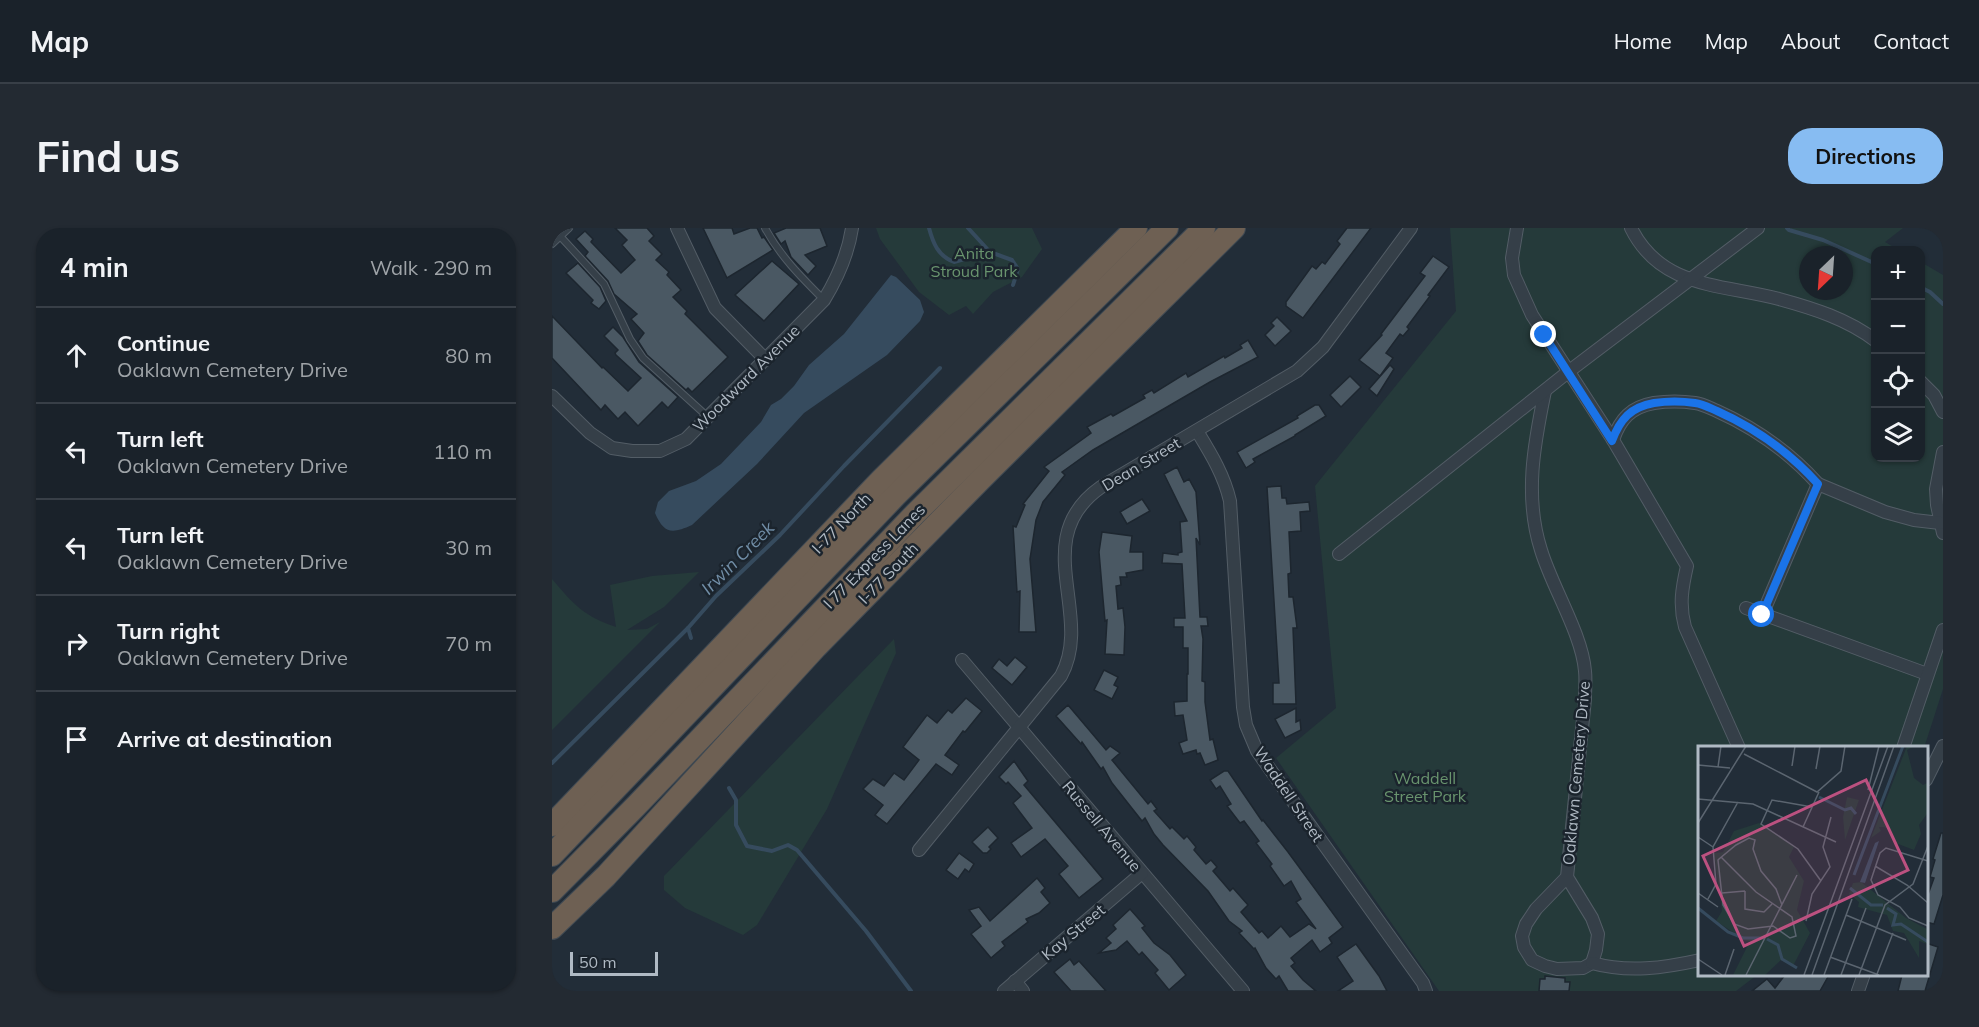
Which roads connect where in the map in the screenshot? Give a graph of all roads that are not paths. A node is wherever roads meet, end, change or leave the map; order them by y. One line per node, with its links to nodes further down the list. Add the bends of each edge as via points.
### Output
1 (569, 228): 13 (lane)
2 (677, 228): 18 (street, via 715,308)
3 (765, 228): 16 (lane, via 789,265)
4 (852, 228): 16 (street, Woodward Avenue, via 849,248)
5 (1136, 228): 41 (highway, I-77 North, via 881,480)
6 (1167, 228): 43 (highway, I 77 Express Lanes, via 897,495)
7 (1204, 228): 47 (highway, I 77 Express Lanes, via 915,514)
8 (1234, 228): 45 (highway, I-77 South, via 816,647)
9 (1411, 228): 25 (street, Dean Street, via 1315,356 1287,378)
10 (1517, 228): 19 (street, via 1514,275 1532,315)
11 (1631, 228): 15 (street, via 1654,258)
12 (1758, 228): 15 (street)
13 (560, 236): 14 (lane); 24 (lane, via 604,284 643,358)
14 (552, 244)
15 (1689, 280): 17 (street, via 1777,298 1826,314); 19 (street)
16 (825, 300): 18 (street, Woodward Avenue)
17 (1871, 337)
18 (766, 360): 24 (street, Woodward Avenue)
19 (1568, 372): 21 (street); 26 (street)
20 (1925, 386): 23 (street)
21 (1545, 391): 30 (street); 46 (street, Oaklawn Cemetery Drive, via 1533,461 1534,523 1585,669)
22 (552, 396): 24 (street, Woodward Avenue, via 590,433 612,448 632,451 660,451 686,438)
23 (1943, 412)
24 (708, 417)
25 (1197, 431): 36 (street, Dean Street, via 1101,487 1078,510 1064,550 1070,658 1061,676); 56 (street, Waddell Street, via 1218,466 1230,501 1243,707 1249,734 1257,751)
26 (1612, 441): 28 (street, via 1627,413 1644,405 1670,400 1698,403 1761,434); 37 (street, via 1687,566 1681,597 1685,627)
27 (1943, 452): 29 (street, via 1936,489)
28 (1818, 484): 29 (street, via 1885,512); 32 (street)
29 (1942, 528)
30 (1339, 554)
31 (1746, 608): 32 (street)
32 (1762, 615): 35 (street)
33 (1943, 630): 35 (street)
34 (962, 660): 36 (street, Russell Avenue)
35 (1927, 674): 38 (street)
36 (1019, 728): 42 (street, Dean Street); 44 (street, Russell Avenue)
37 (1738, 746)
38 (1905, 746)
39 (1943, 746): 40 (street)
40 (1928, 776)
41 (552, 825)
42 (919, 850)
43 (552, 855)
44 (1142, 873): 53 (street, Kay Street); 55 (street, Russell Avenue)
45 (606, 876): 48 (highway, I-77 South); 49 (highway)
46 (1567, 877): 51 (street, Oaklawn Cemetery Drive, via 1598,934); 51 (street, Oaklawn Cemetery Drive, via 1526,924 1524,947 1532,960 1557,969 1583,968)
47 (552, 891)
48 (552, 928)
49 (552, 940)
50 (1698, 960): 51 (street, Oaklawn Cemetery Drive, via 1641,969)
51 (1592, 963)
52 (1864, 976): 57 (street)
53 (1019, 986): 54 (street, Kay Street)
54 (1004, 991)
55 (1243, 991)
56 (1426, 991)
57 (1858, 991)

